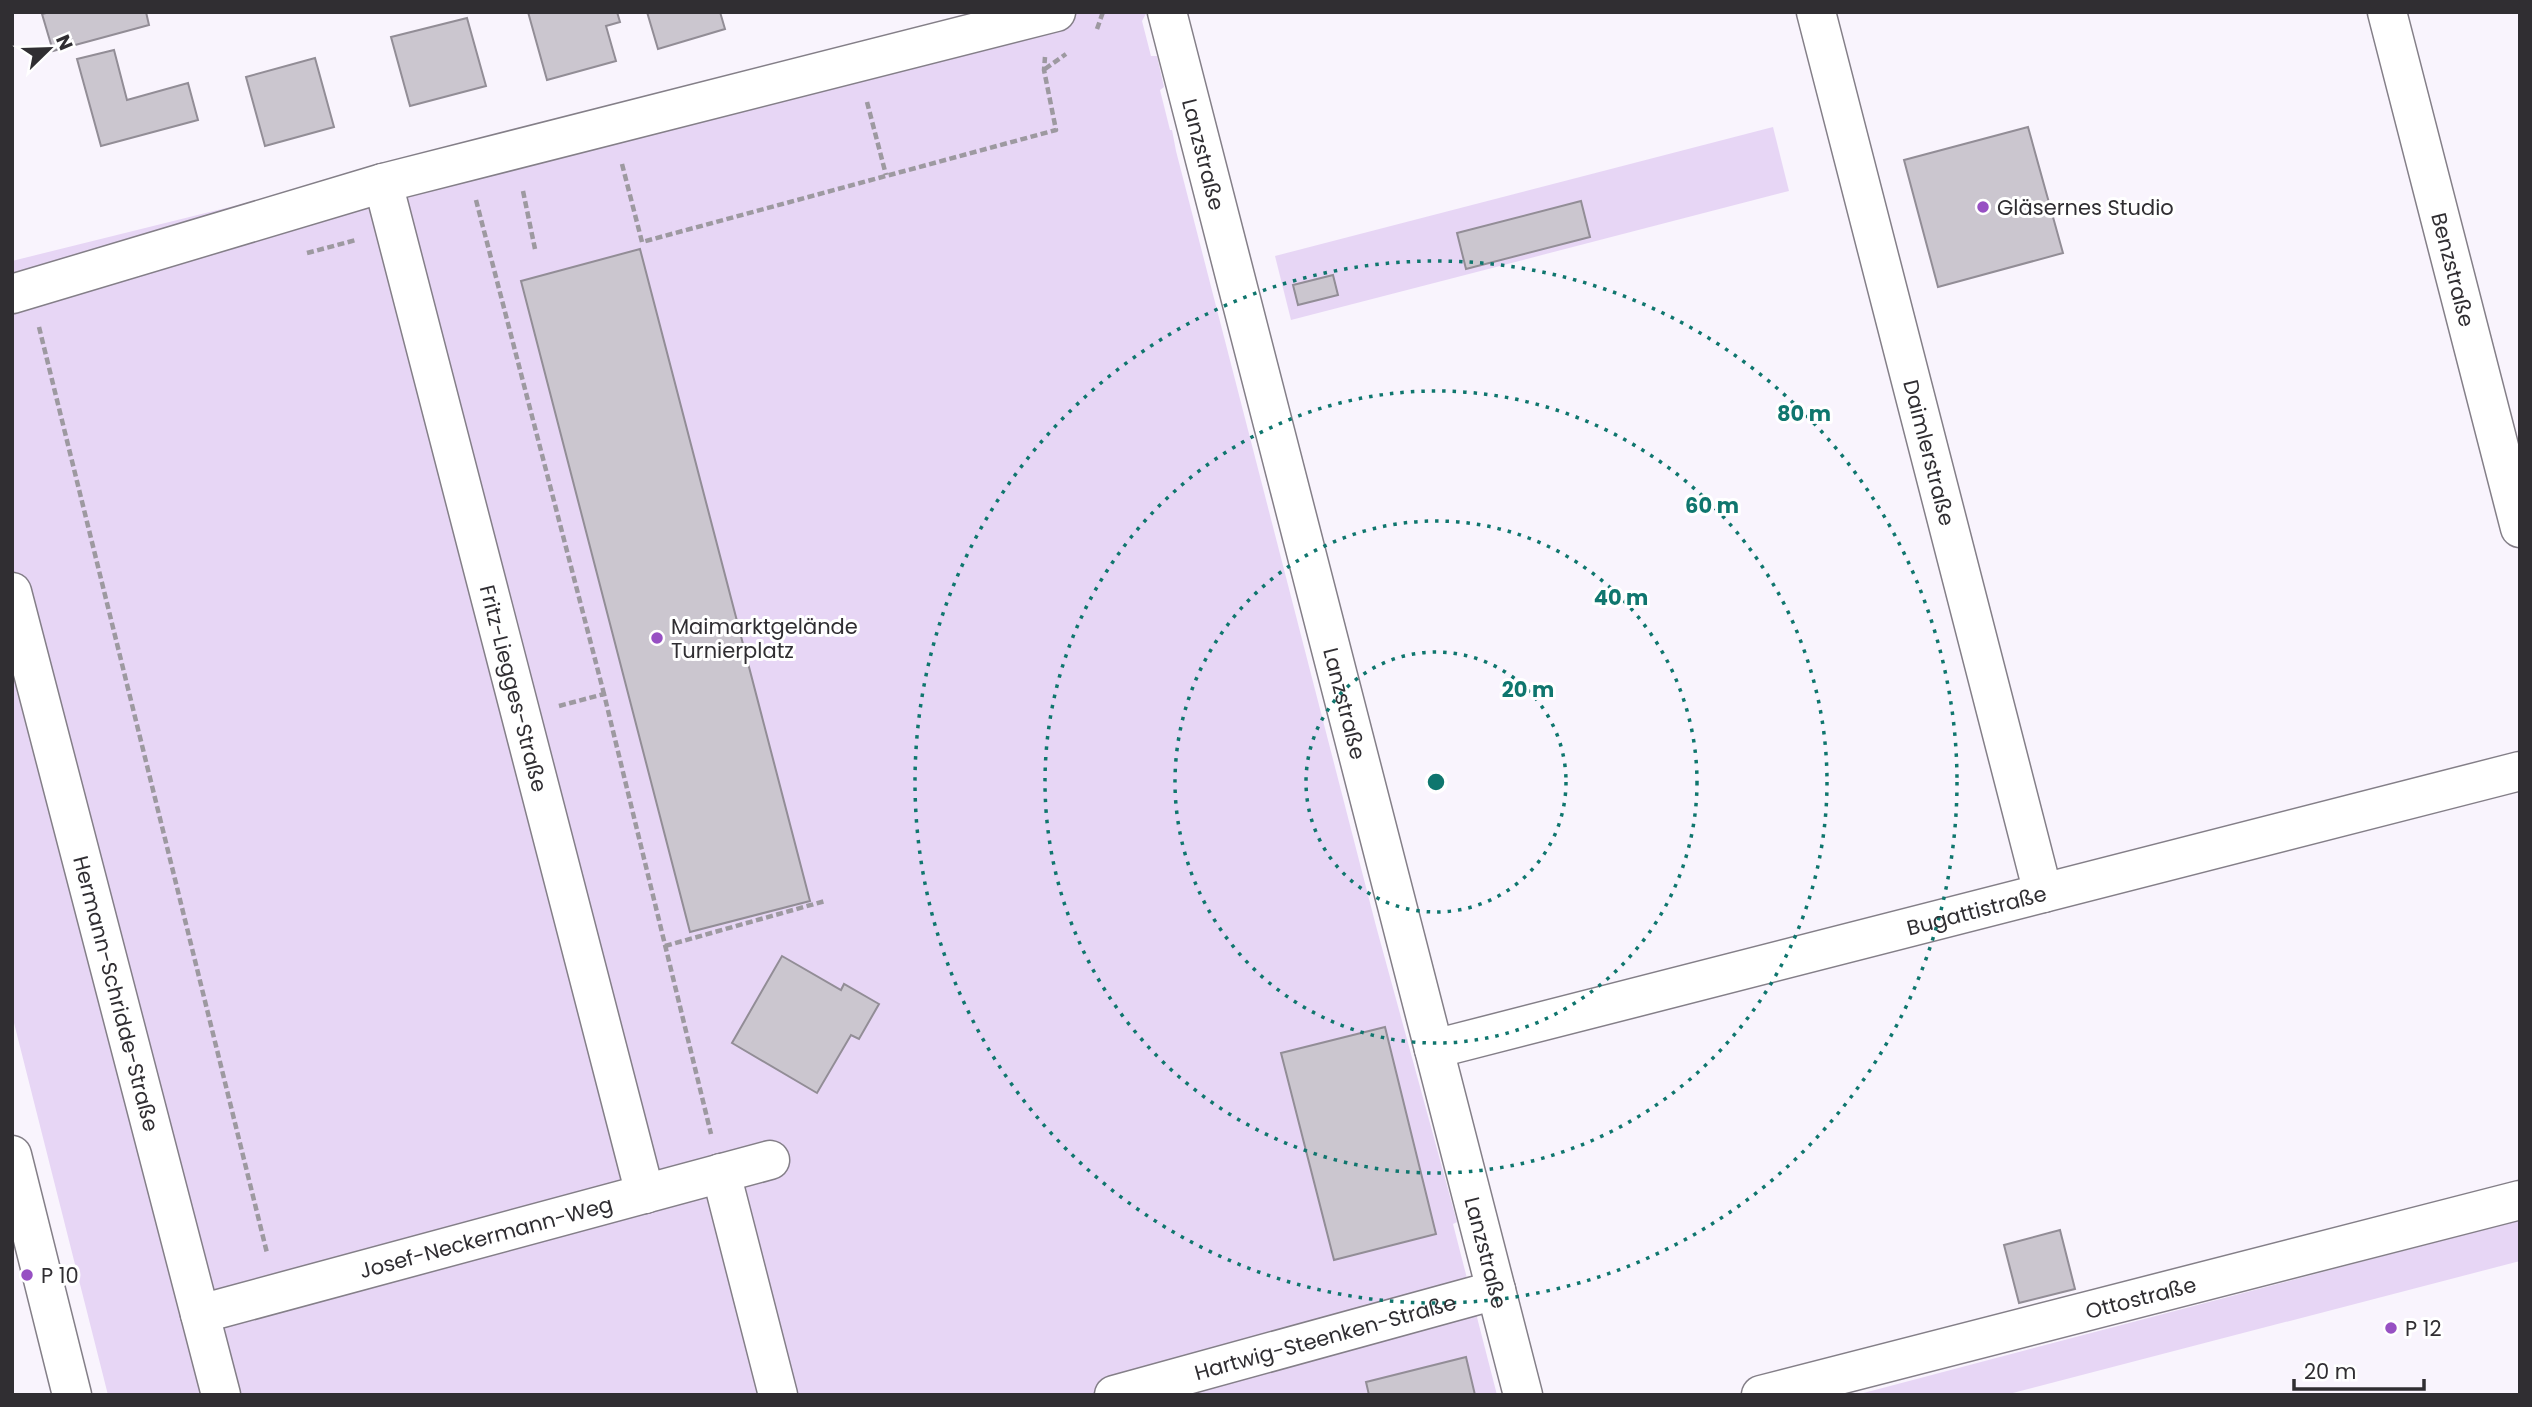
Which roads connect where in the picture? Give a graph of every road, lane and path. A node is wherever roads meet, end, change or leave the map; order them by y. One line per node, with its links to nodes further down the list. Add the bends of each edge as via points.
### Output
1 (1167, 12): 24 (lane, Lanzstraße)
2 (1815, 12): 21 (lane, Daimlerstraße)
3 (2387, 12): 16 (lane, Benzstraße)
4 (1052, 13): 5 (lane); 9 (path, via 1044,70 1056,130)
5 (857, 62): 6 (lane); 9 (path)
6 (612, 126): 7 (lane); 9 (path, via 642,242)
7 (514, 150): 8 (lane); 12 (path)
8 (465, 162): 10 (lane); 18 (path)
9 (886, 175)
10 (383, 183): 14 (lane); 19 (lane, Fritz-Liegges-Straße)
11 (368, 236): 13 (path)
12 (536, 249)
13 (302, 254)
14 (12, 294)
15 (26, 329): 31 (path, via 39,326)
16 (2520, 528)
17 (12, 592): 32 (lane, Hermann-Schridde-Straße)
18 (604, 694): 19 (path); 23 (path)
19 (522, 716): 28 (lane, Fritz-Liegges-Straße)
20 (2520, 771): 21 (lane, Bugattistraße)
21 (2043, 893): 24 (lane, Bugattistraße)
22 (825, 901): 23 (path)
23 (665, 946): 27 (path)
24 (1434, 1049): 30 (lane, Lanzstraße)
25 (12, 1155): 33 (lane)
26 (770, 1160): 27 (lane, Josef-Neckermann-Weg)
27 (721, 1174): 28 (lane, Josef-Neckermann-Weg); 35 (lane)
28 (645, 1194): 31 (lane, Josef-Neckermann-Weg)
29 (2520, 1200): 38 (lane, Ottostraße)
30 (1496, 1290): 36 (lane, Hartwig-Steenken-Straße); 37 (lane, Lanzstraße)
31 (277, 1293): 32 (lane, Josef-Neckermann-Weg)
32 (200, 1314): 34 (lane, Hermann-Schridde-Straße)
33 (72, 1395)
34 (221, 1395)
35 (778, 1395)
36 (1114, 1395)
37 (1523, 1395)
38 (1761, 1395)

